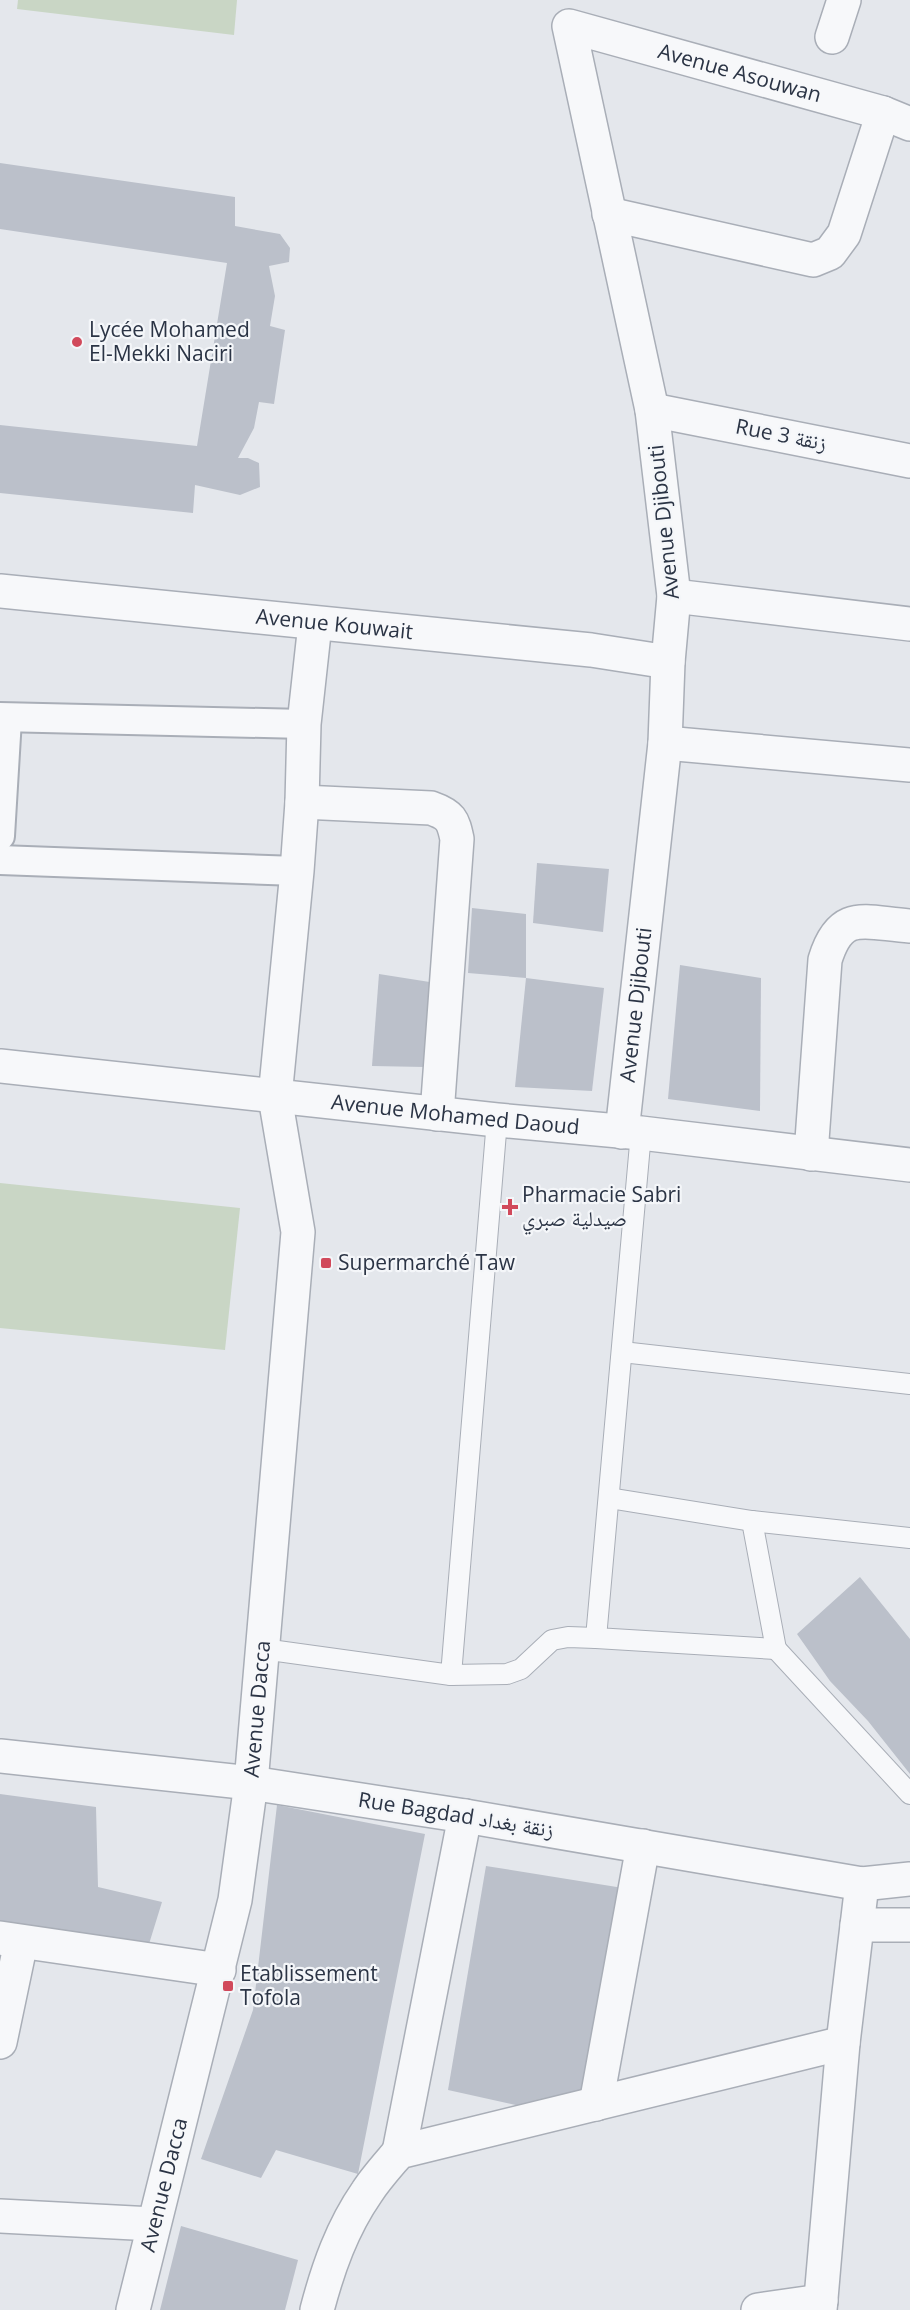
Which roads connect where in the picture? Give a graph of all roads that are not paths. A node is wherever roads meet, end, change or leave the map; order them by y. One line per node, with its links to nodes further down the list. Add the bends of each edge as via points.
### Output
1 (844, 0): 3 (street)
2 (569, 26): 4 (street, Avenue Asouwan); 5 (street, Avenue Djibouti)
3 (832, 37)
4 (896, 119): 5 (street, via 844,234 830,253 813,260)
5 (609, 214): 6 (street, Avenue Djibouti)
6 (652, 410): 7 (street, Rue 3 زنقة); 9 (street, Avenue Djibouti)
7 (910, 460)
8 (0, 591): 10 (street, Avenue Kouwait)
9 (674, 596): 11 (street); 12 (street, Avenue Djibouti)
10 (315, 624): 12 (street, Avenue Kouwait, via 591,650); 14 (street, Avenue Dacca)
11 (910, 624)
12 (668, 662): 15 (street, Avenue Djibouti)
13 (3, 718): 14 (street); 18 (street)
14 (304, 724): 17 (street, Avenue Dacca)
15 (665, 743): 16 (street); 26 (street, Avenue Djibouti)
16 (910, 765)
17 (302, 802): 20 (street, Avenue Dacca); 24 (street, via 431,808 454,821 457,839)
18 (0, 836)
19 (0, 860): 20 (street)
20 (297, 871): 23 (street, Avenue Dacca)
21 (910, 926): 27 (street, via 853,922 841,927 831,942 825,960)
22 (0, 1066): 23 (street, Avenue Mohamed Daoud)
23 (275, 1097): 24 (street, Avenue Mohamed Daoud); 35 (street, Avenue Dacca, via 298,1233)
24 (437, 1114): 25 (street, Avenue Mohamed Daoud)
25 (497, 1120): 26 (street, Avenue Mohamed Daoud); 37 (lane)
26 (631, 1132): 27 (street, Avenue Mohamed Daoud); 29 (lane)
27 (811, 1154): 28 (street, Avenue Mohamed Daoud)
28 (910, 1165)
29 (622, 1352): 30 (lane); 31 (lane)
30 (910, 1384)
31 (609, 1498): 32 (lane); 34 (lane)
32 (752, 1521): 33 (lane); 36 (lane)
33 (910, 1538)
34 (596, 1638): 36 (lane); 37 (lane, via 552,1640 521,1669 507,1674)
35 (263, 1649): 37 (lane); 39 (street, Avenue Dacca)
36 (776, 1649): 40 (lane)
37 (451, 1675)
38 (0, 1756): 39 (street, Rue Bagdad زنقة بغداد)
39 (251, 1783): 41 (street, Rue Bagdad زنقة بغداد); 48 (street, Avenue Dacca, via 235,1900)
40 (910, 1794)
41 (465, 1816): 42 (street, Rue Bagdad زنقة بغداد); 52 (street)
42 (643, 1846): 44 (street, Rue Bagdad زنقة بغداد); 51 (street)
43 (910, 1879): 44 (street, Rue Bagdad زنقة بغداد)
44 (862, 1884): 45 (street)
45 (857, 1925): 46 (street); 50 (street)
46 (910, 1925)
47 (10, 1940): 48 (street); 49 (street)
48 (219, 1970): 54 (street, Avenue Dacca)
49 (0, 2042)
50 (843, 2043): 51 (street); 55 (street)
51 (596, 2104): 52 (street)
52 (399, 2152): 57 (street, via 367,2192 343,2232)
53 (0, 2217): 54 (street)
54 (153, 2224): 56 (street, Avenue Dacca)
55 (820, 2305): 58 (street)
56 (133, 2310)
57 (317, 2310)
58 (758, 2310)

